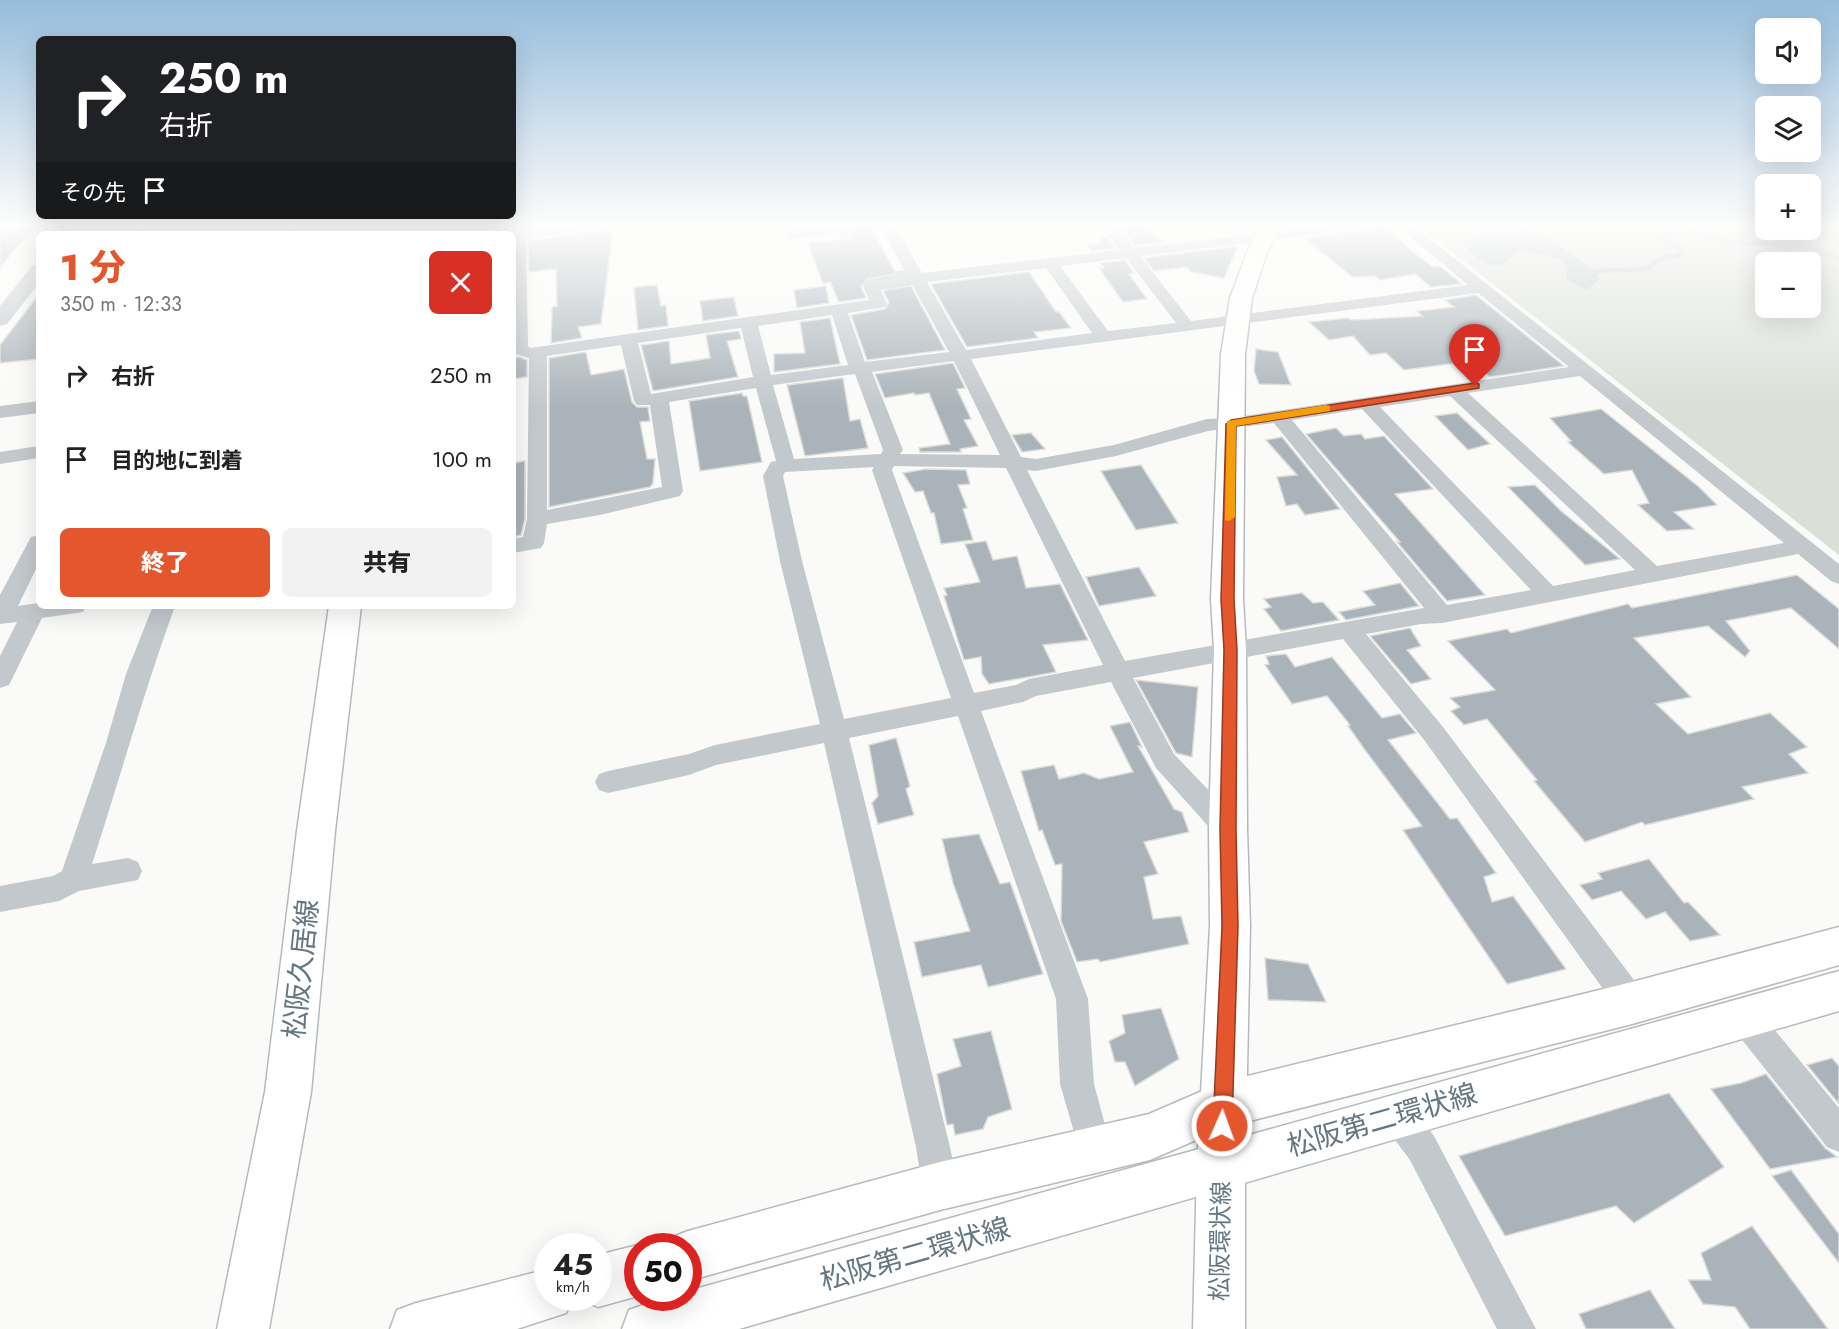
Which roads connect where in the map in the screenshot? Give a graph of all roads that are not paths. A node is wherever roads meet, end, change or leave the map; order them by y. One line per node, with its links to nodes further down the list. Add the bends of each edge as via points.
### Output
1 (30, 285): 11 (street)
2 (519, 285): 17 (street, via 519,349)
3 (872, 285): 10 (street, via 879,304)
4 (920, 285): 18 (street)
5 (1065, 285): 15 (street)
6 (1155, 285): 14 (street)
7 (1246, 285): 13 (main road, 松阪環状線)
8 (1478, 285): 9 (street)
9 (1482, 288): 13 (street); 20 (street)
10 (838, 309): 12 (street); 19 (street)
11 (0, 320)
12 (748, 321): 16 (street); 21 (street)
13 (1237, 321): 14 (street); 28 (main road, 松阪環状線)
14 (1187, 326): 15 (street)
15 (1102, 337): 18 (street)
16 (629, 341): 17 (street); 23 (street, via 643,400)
17 (538, 352): 34 (street)
18 (960, 355): 19 (street); 32 (street)
19 (860, 369): 21 (street); 31 (street, via 893,450)
20 (1584, 370): 22 (street); 36 (street)
21 (763, 381): 23 (street); 33 (street, via 782,456)
22 (1453, 389): 24 (street); 38 (street)
23 (662, 398): 34 (street, via 673,491)
24 (1366, 403): 27 (street); 40 (street)
25 (36, 407): 26 (street)
26 (0, 412)
27 (1278, 416): 28 (street); 45 (street)
28 (1231, 424): 32 (street, via 1207,425 1116,450 1036,465); 48 (main road, 松阪環状線, via 1227,599)
29 (36, 452): 30 (street)
30 (0, 458)
31 (888, 460): 32 (street); 33 (street); 51 (street, via 882,470)
32 (1015, 464): 49 (street)
33 (788, 465): 52 (street, via 778,466 773,476)
34 (537, 519): 35 (street, via 533,543)
35 (516, 546)
36 (1803, 546): 38 (street); 39 (street)
37 (36, 548): 46 (street)
38 (1653, 574): 40 (street)
39 (1839, 576)
40 (1548, 594): 45 (street)
41 (54, 609): 44 (street)
42 (163, 609): 56 (street, via 138,674)
43 (345, 609): 70 (main road, 松阪久居線, via 288,1092)
44 (34, 612): 46 (street); 50 (street)
45 (1442, 615): 47 (street)
46 (2, 616)
47 (1348, 629): 48 (street); 60 (street, via 1434,734)
48 (1230, 650): 49 (street); 54 (main road, 松阪環状線)
49 (1119, 672): 51 (street, via 1029,688 1023,693); 54 (street, via 1165,761)
50 (0, 679)
51 (964, 705): 52 (street); 65 (street, via 1072,999 1077,1084)
52 (834, 730): 53 (street); 67 (street)
53 (608, 782)
54 (1228, 829): 62 (main road, 松阪環状線, via 1230,926)
55 (128, 872): 56 (street)
56 (73, 879): 57 (street, via 59,888)
57 (0, 899)
58 (1839, 946): 60 (main road, 松阪第二環状線)
59 (1839, 991): 61 (main road, 松阪第二環状線)
60 (1632, 1003): 62 (main road, 松阪第二環状線)
61 (1743, 1016): 63 (main road, 松阪第二環状線); 64 (street)
62 (1223, 1105): 65 (main road, 松阪第二環状線, via 1150,1137); 66 (main road, 松阪環状線)
63 (1398, 1116): 66 (main road, 松阪第二環状線); 74 (street, via 1422,1148)
64 (1839, 1135)
65 (1095, 1151): 67 (main road, 松阪第二環状線)
66 (1221, 1167): 72 (main road, 松阪第二環状線); 73 (main road, 松阪環状線)
67 (940, 1186): 68 (main road, 松阪第二環状線)
68 (702, 1252)
69 (534, 1299): 71 (main road)
70 (243, 1329)
71 (416, 1329)
72 (648, 1329)
73 (1219, 1329)
74 (1517, 1329)

